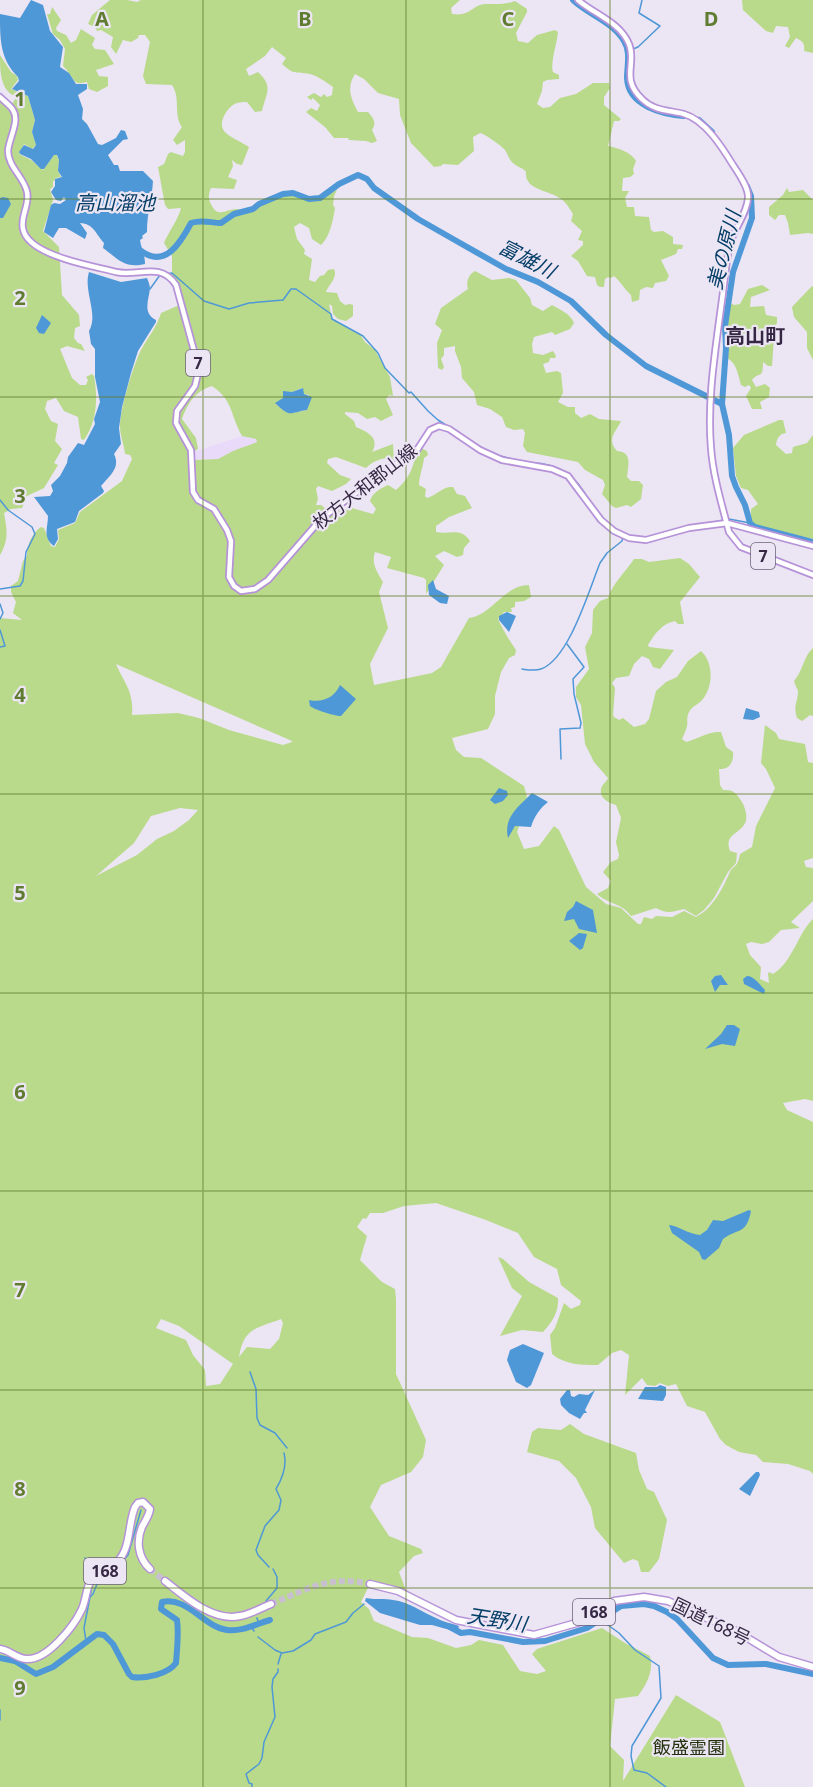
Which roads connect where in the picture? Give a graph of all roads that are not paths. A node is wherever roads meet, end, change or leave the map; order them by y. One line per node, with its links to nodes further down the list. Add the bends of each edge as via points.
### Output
1 (578, 0): 3 (main road, 7, via 609,21 625,38 630,52 629,77 641,99 660,110 684,114 702,125 734,166 748,192 747,204 729,246 711,394 711,447)
2 (0, 97): 3 (main road, 枚方大和郡山線 / 7, via 15,115 8,151 27,192 22,222 28,239 55,255 106,270 126,274 160,272 176,285 199,369 195,386 177,411 176,423 191,450 193,492 198,500 214,509 229,535 229,578 237,589 250,591 268,580 322,518 408,458 430,430 439,426 502,460 552,469 568,476 601,520 628,538 646,540)
3 (727, 523): 4 (main road, 枚方大和郡山線 / 7); 5 (main road, 7, via 731,536 741,547)
4 (813, 546)
5 (813, 574)
6 (150, 1569): 10 (highway, 168, via 142,1560 139,1546 150,1509 143,1502 133,1511 120,1560 92,1580 77,1619 57,1642 33,1659)
7 (165, 1581): 9 (highway, via 222,1616 238,1617)
8 (370, 1584): 11 (highway, 国道168号 / 168, via 398,1591 456,1620 534,1635 580,1622 614,1601 658,1598 736,1631 778,1657)
9 (271, 1604)
10 (0, 1649)
11 (813, 1667)

